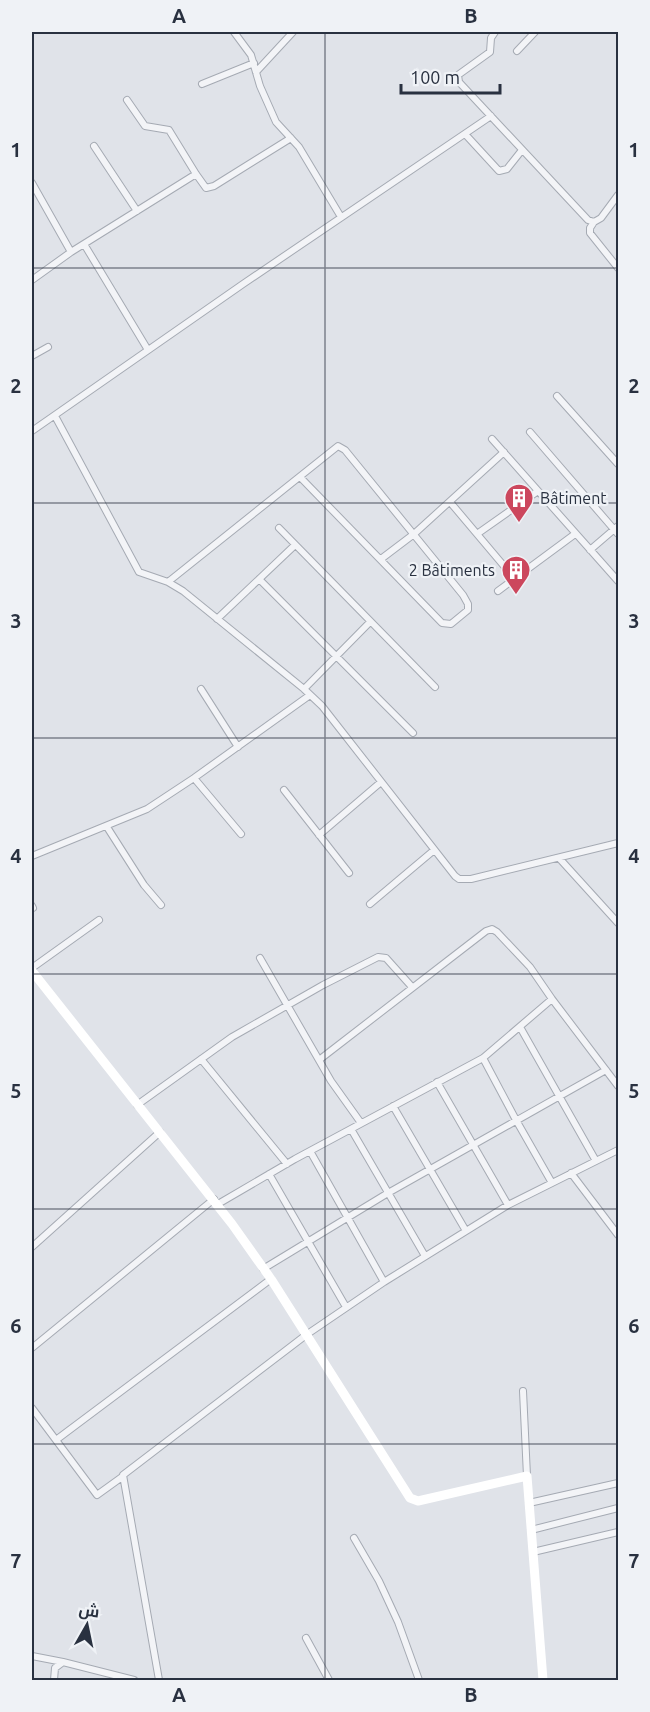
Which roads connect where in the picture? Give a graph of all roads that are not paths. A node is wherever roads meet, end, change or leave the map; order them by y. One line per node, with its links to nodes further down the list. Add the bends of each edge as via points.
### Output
1 (234, 32): 6 (street)
2 (293, 32): 7 (street)
3 (495, 32): 10 (street, via 490,52 458,78)
4 (535, 32): 5 (street)
5 (517, 51)
6 (254, 63): 7 (street); 8 (street)
7 (256, 72): 12 (street, via 276,122)
8 (202, 84)
9 (127, 100): 15 (street, via 145,126 169,130)
10 (491, 116): 11 (street); 14 (street)
11 (465, 134): 14 (street, via 499,171 507,170); 19 (street)
12 (291, 138): 15 (street, via 214,186 206,188); 19 (street)
13 (94, 146): 18 (street)
14 (522, 150): 20 (street)
15 (196, 174): 18 (street)
16 (32, 183): 22 (street)
17 (618, 195): 20 (street)
18 (137, 211): 21 (street)
19 (341, 217): 26 (street)
20 (594, 222): 23 (street, via 590,233)
21 (84, 244): 22 (street); 26 (street)
22 (71, 252): 24 (street)
23 (618, 268)
24 (32, 280)
25 (48, 347): 27 (street)
26 (148, 350): 29 (street)
27 (32, 353)
28 (557, 396): 34 (street)
29 (55, 416): 30 (street); 49 (street, via 140,572)
30 (32, 431)
31 (530, 432): 39 (street)
32 (492, 439): 33 (street)
33 (504, 452): 36 (street); 37 (street)
34 (618, 464)
35 (300, 477): 40 (street, via 334,448 342,448); 45 (street); 49 (street)
36 (538, 491): 41 (street); 42 (street)
37 (450, 502): 40 (street); 41 (street)
38 (279, 528): 43 (street)
39 (617, 530): 44 (street)
40 (414, 534): 45 (street); 45 (street, via 468,604 468,610 451,624 439,620)
41 (477, 534): 47 (street)
42 (575, 534): 44 (street); 47 (street)
43 (295, 545): 46 (street); 52 (street)
44 (590, 550): 48 (street)
45 (381, 559)
46 (259, 579): 51 (street); 53 (street)
47 (515, 579): 50 (street)
48 (618, 581)
49 (168, 582): 51 (street)
50 (498, 591)
51 (217, 619): 56 (street)
52 (370, 622): 53 (street); 54 (street)
53 (337, 656): 56 (street); 58 (street)
54 (435, 687)
55 (201, 689): 59 (street)
56 (304, 689): 57 (street)
57 (310, 695): 59 (street); 61 (street)
58 (413, 733)
59 (238, 747): 60 (street)
60 (194, 778): 63 (street, via 147,810); 64 (street)
61 (381, 782): 65 (street); 67 (street)
62 (284, 790): 65 (street)
63 (107, 827): 68 (street); 72 (street)
64 (241, 834)
65 (319, 835): 70 (street)
66 (618, 843): 69 (street)
67 (434, 850): 69 (street, via 455,876 464,880); 71 (street)
68 (32, 856)
69 (559, 858): 74 (street)
70 (349, 873)
71 (370, 904)
72 (161, 905)
73 (99, 920): 76 (street)
74 (618, 923)
75 (260, 958): 79 (street)
76 (32, 970): 88 (street)
77 (412, 987): 78 (street, via 492,929 530,967); 79 (street, via 383,956); 83 (street)
78 (552, 999): 80 (street); 84 (street)
79 (288, 1006): 82 (street); 83 (street)
80 (519, 1027): 81 (street); 87 (street)
81 (483, 1058): 85 (street); 90 (street)
82 (201, 1059): 88 (street); 98 (street)
83 (319, 1060): 91 (street)
84 (606, 1070): 86 (street); 87 (street)
85 (437, 1082): 89 (street); 94 (street)
86 (618, 1086)
87 (560, 1096): 90 (street); 97 (street)
88 (137, 1105): 93 (street)
89 (393, 1106): 91 (street); 99 (street)
90 (516, 1120): 94 (street); 102 (street)
91 (361, 1123): 92 (street)
92 (351, 1129): 95 (street); 103 (street)
93 (160, 1132): 104 (street); 110 (street)
94 (473, 1144): 99 (street); 105 (street)
95 (310, 1151): 98 (street); 106 (street)
96 (618, 1151): 97 (street)
97 (596, 1161): 100 (street)
98 (287, 1164): 101 (street)
99 (430, 1169): 103 (street); 107 (street)
100 (571, 1173): 102 (street); 108 (street)
101 (269, 1174): 104 (street); 109 (street)
102 (552, 1183): 105 (street)
103 (388, 1193): 106 (street); 111 (street)
104 (216, 1202): 112 (street); 117 (street)
105 (508, 1205): 107 (street)
106 (347, 1217): 109 (street); 114 (street)
107 (466, 1231): 111 (street)
108 (618, 1235)
109 (307, 1242): 112 (street); 115 (street)
110 (32, 1247)
111 (425, 1256): 114 (street)
112 (263, 1269): 113 (street)
113 (271, 1279): 116 (street); 120 (street)
114 (384, 1282): 115 (street)
115 (346, 1307): 116 (street)
116 (306, 1335): 121 (street, via 414,1501); 122 (street)
117 (32, 1348)
118 (524, 1391): 121 (street)
119 (32, 1408): 120 (street)
120 (56, 1440): 122 (street, via 97,1495)
121 (527, 1476): 124 (street)
122 (122, 1477): 135 (street)
123 (618, 1483): 124 (street)
124 (529, 1503): 126 (street)
125 (618, 1508): 126 (street)
126 (531, 1530): 129 (street)
127 (618, 1532): 129 (street)
128 (354, 1538): 137 (street, via 398,1622)
129 (533, 1552): 138 (street)
130 (306, 1638): 136 (street)
131 (32, 1656): 132 (street)
132 (63, 1662): 133 (street, via 55,1668); 134 (street)
133 (54, 1680)
134 (134, 1680)
135 (159, 1680)
136 (329, 1680)
137 (419, 1680)
138 (543, 1680)

